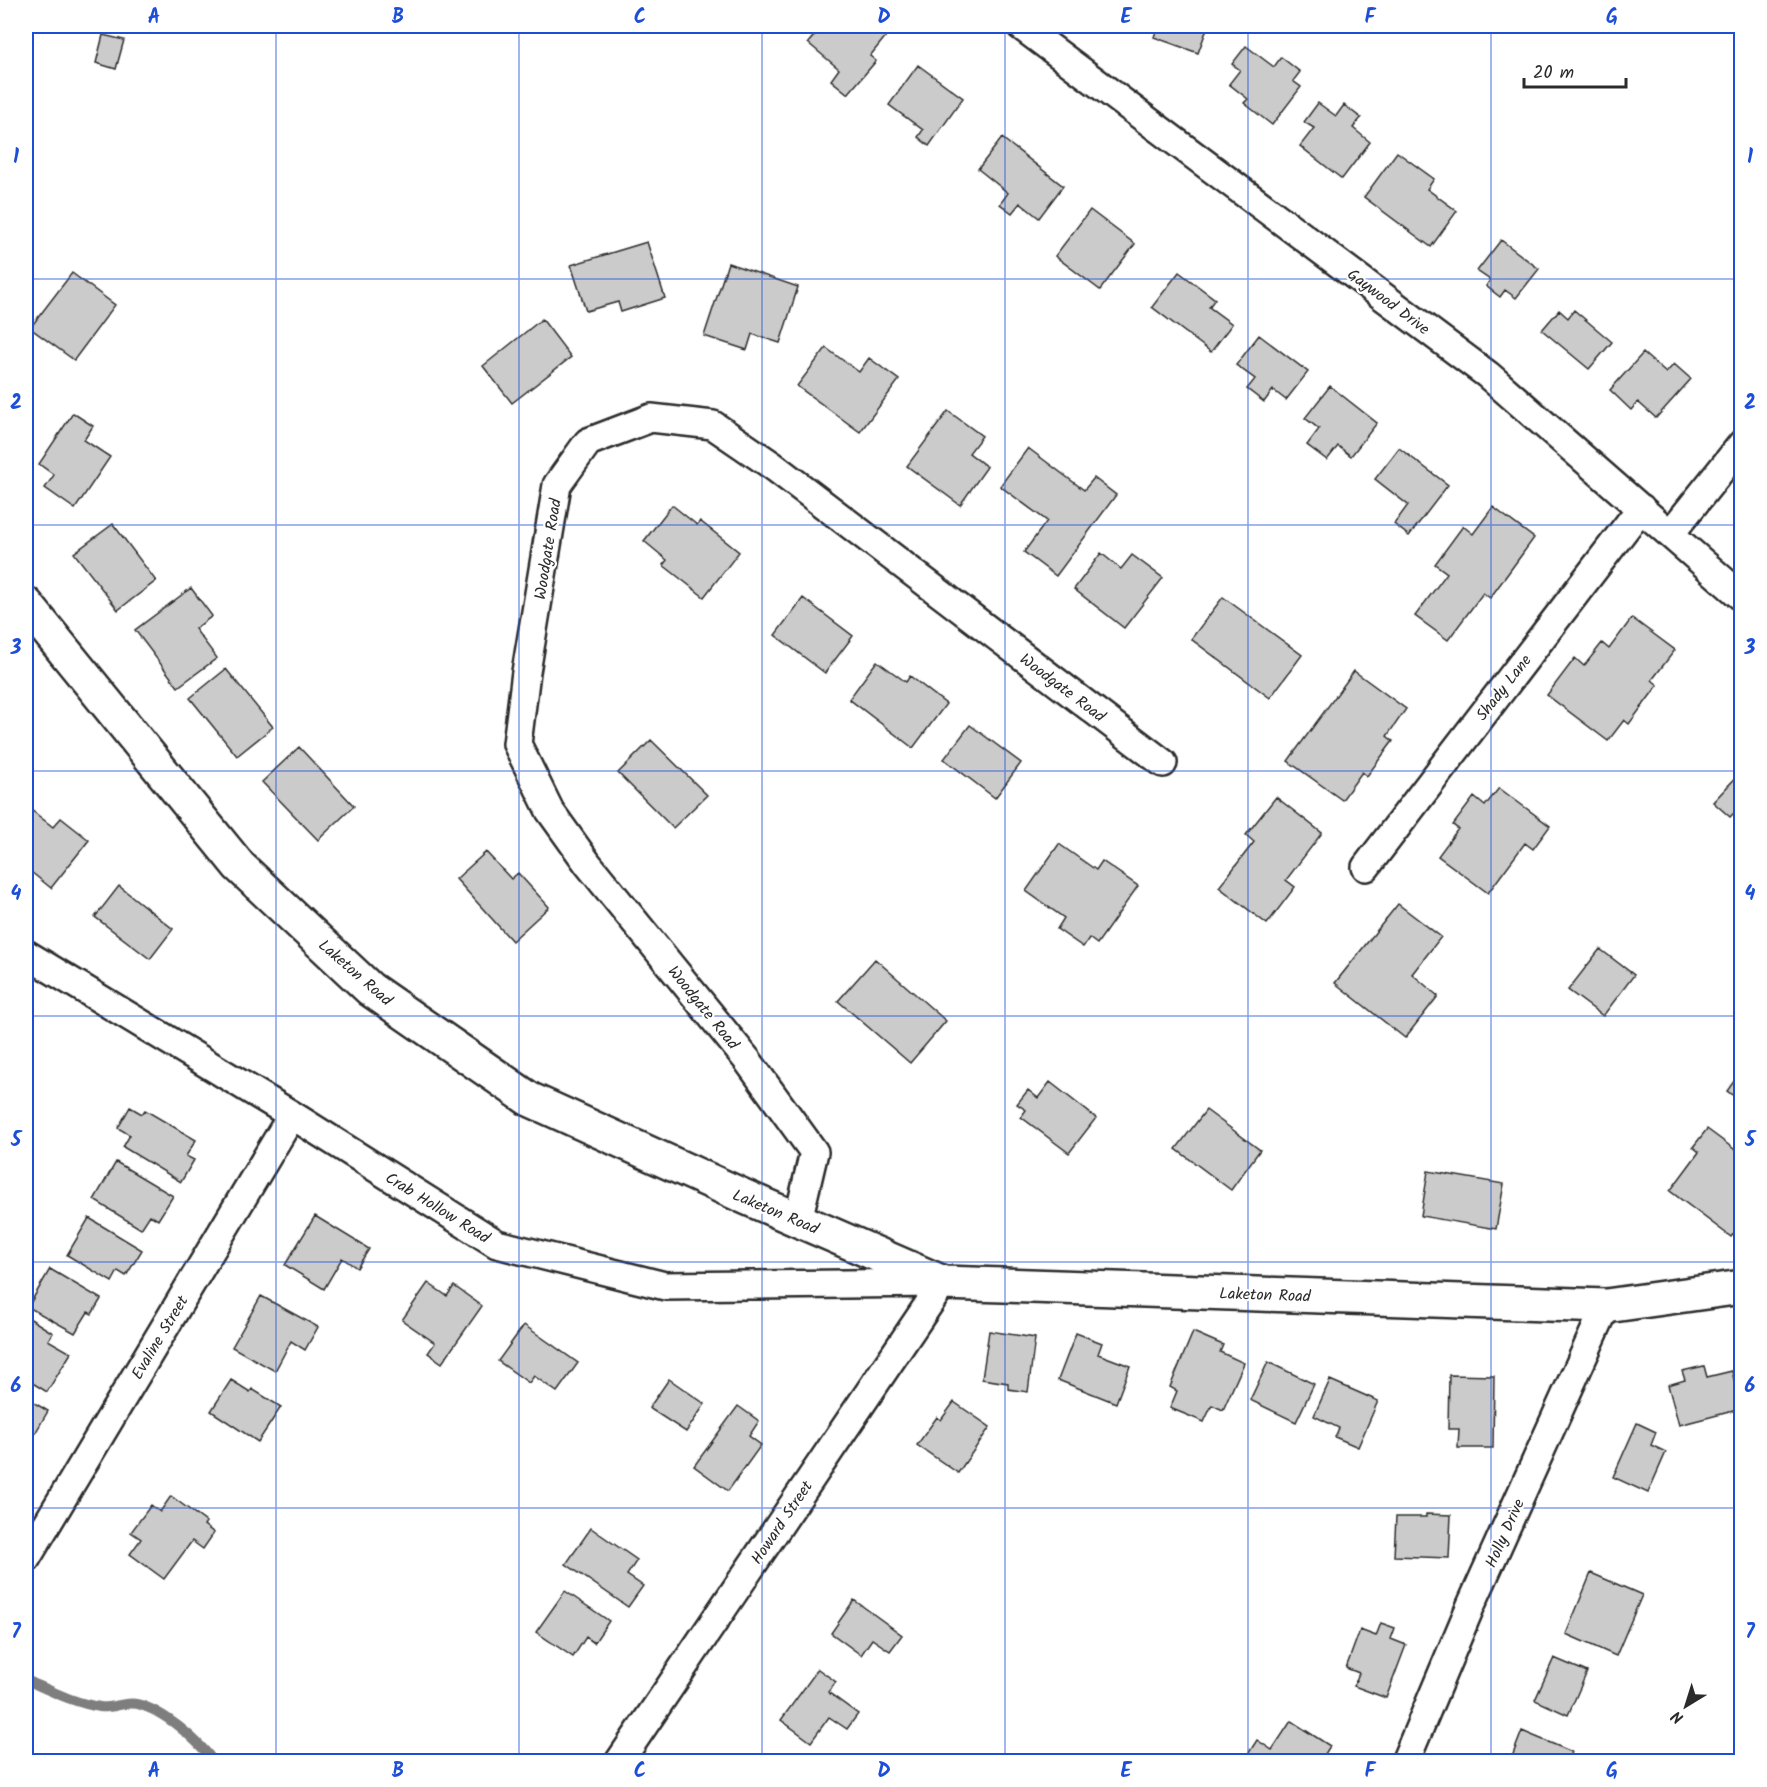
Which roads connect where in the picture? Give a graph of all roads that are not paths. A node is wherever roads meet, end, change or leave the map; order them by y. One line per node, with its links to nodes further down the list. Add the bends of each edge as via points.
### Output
1 (1030, 28): 3 (street, Gaywood Drive, via 1488,375)
2 (1742, 444): 4 (street)
3 (1641, 508): 4 (street, Gaywood Drive); 8 (street, Shady Lane)
4 (1670, 534): 5 (street, Gaywood Drive)
5 (1742, 597)
6 (26, 604): 11 (street, Laketon Road, via 239,866 370,989 529,1099)
7 (1163, 763): 11 (street, Woodgate Road, via 773,466 713,425 651,418 588,442 557,485 517,744 550,811 588,864 748,1061 814,1152)
8 (1366, 867)
9 (26, 954): 10 (street, Crab Hollow Road)
10 (292, 1115): 12 (street, Crab Hollow Road, via 497,1244 665,1286); 15 (street, Evaline Street)
11 (798, 1220): 12 (street, Laketon Road)
12 (943, 1282): 14 (street, Laketon Road); 16 (street, Howard Street)
13 (1742, 1287): 14 (street, Laketon Road)
14 (1606, 1306): 17 (street, Holly Drive)
15 (26, 1559)
16 (619, 1761)
17 (1405, 1761)

